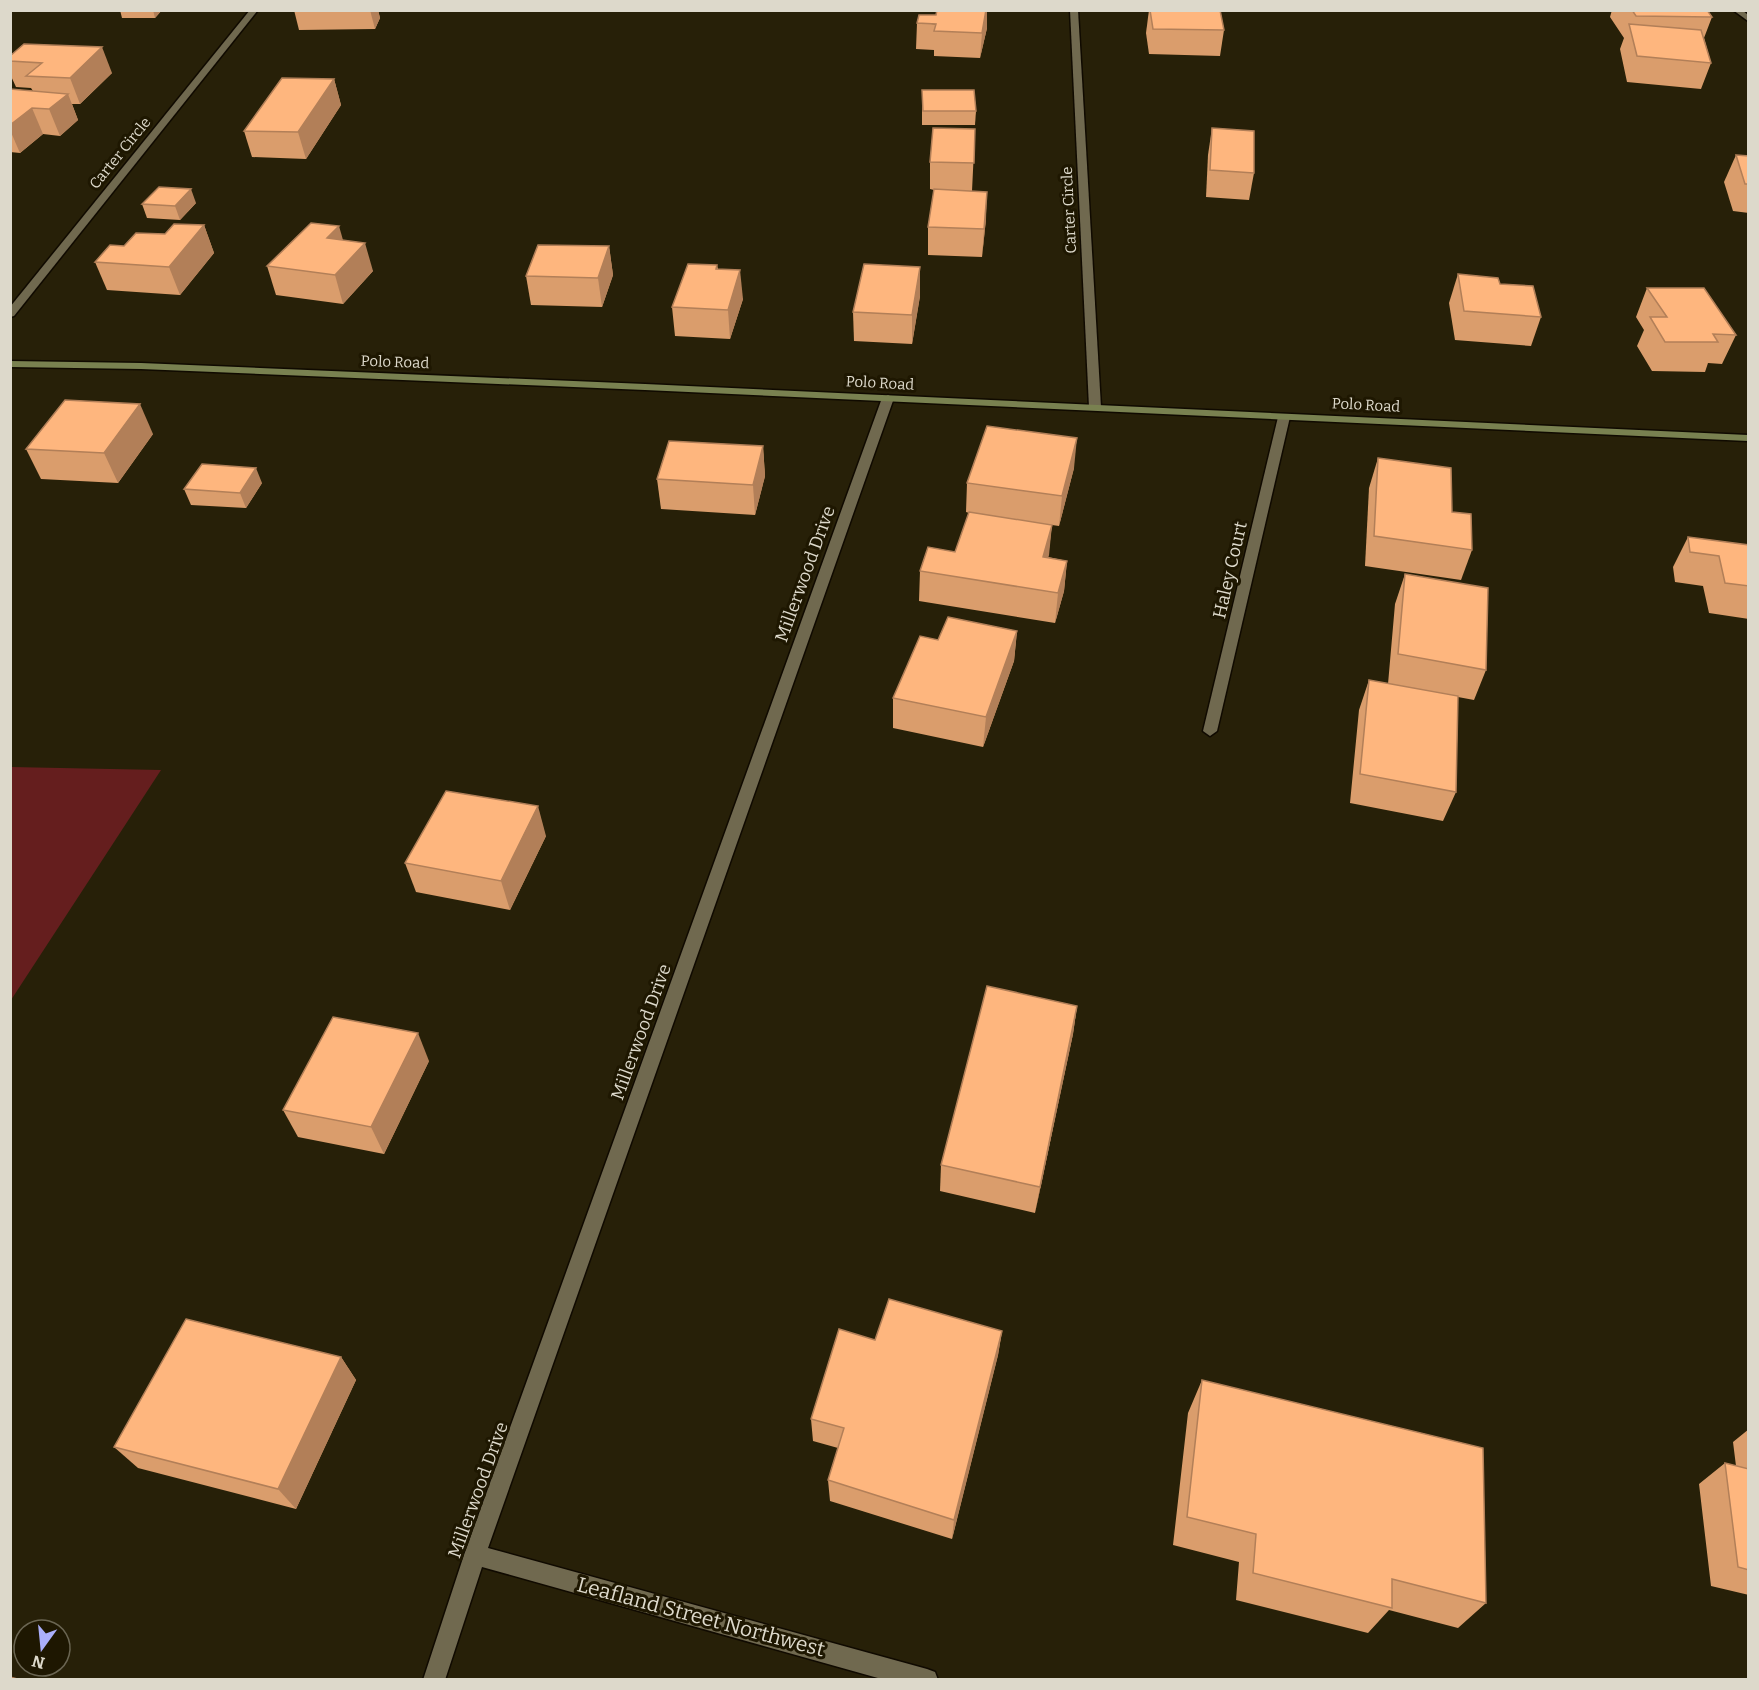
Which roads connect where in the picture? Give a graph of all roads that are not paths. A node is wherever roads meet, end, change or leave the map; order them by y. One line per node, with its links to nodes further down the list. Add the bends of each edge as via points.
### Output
1 (254, 10): 5 (street, Carter Circle)
2 (1074, 10): 8 (street, Carter Circle)
3 (1737, 10): 4 (street)
4 (1749, 19)
5 (10, 314)
6 (10, 364): 7 (main road, Polo Road)
7 (888, 398): 8 (main road, Polo Road); 12 (street, Millerwood Drive)
8 (1095, 407): 9 (main road, Polo Road)
9 (1284, 417): 10 (main road, Polo Road); 11 (street, Haley Court)
10 (1749, 438)
11 (1210, 732)
12 (475, 1555): 13 (street, Millerwood Drive); 14 (street, Leafland Street Northwest)
13 (434, 1680)
14 (927, 1680)

